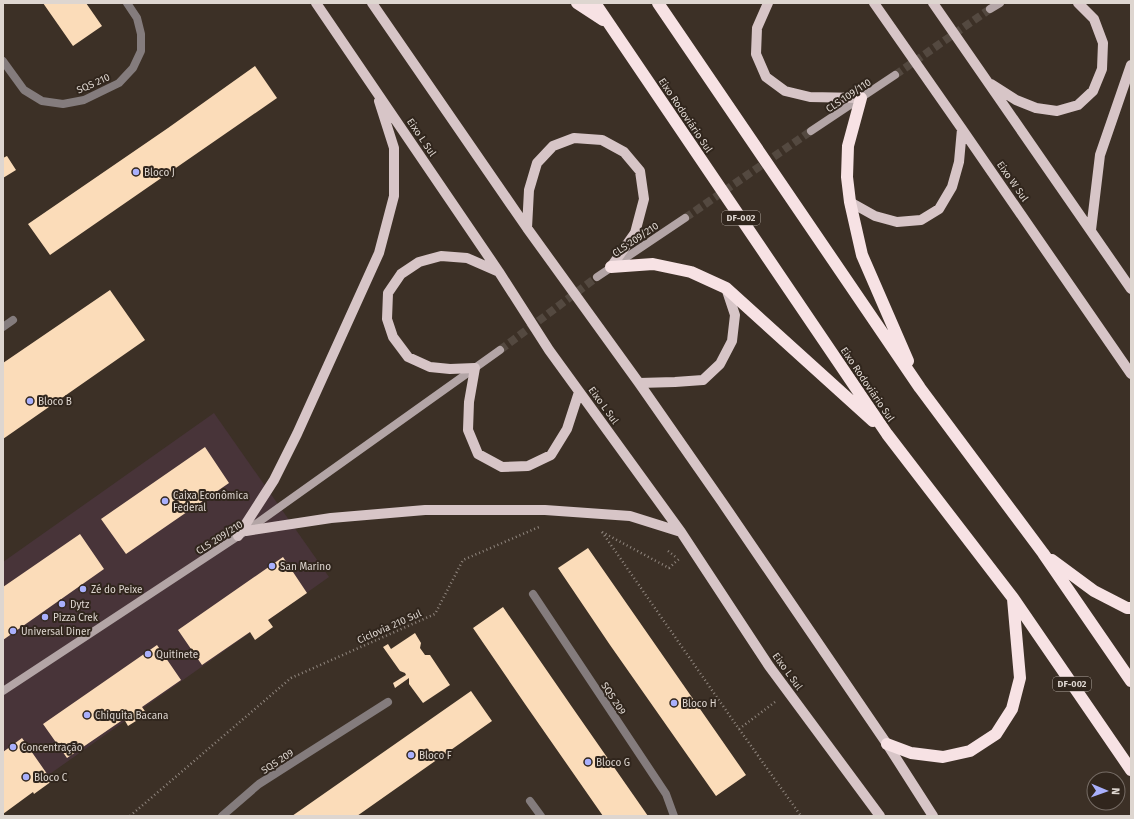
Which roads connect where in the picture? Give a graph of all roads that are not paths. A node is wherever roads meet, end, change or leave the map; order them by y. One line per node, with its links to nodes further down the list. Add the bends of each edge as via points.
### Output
1 (127, 3): 15 (street, SQS 210, via 137,18 141,34 141,51 133,68 118,83 84,100 63,104 42,101 24,90)
2 (316, 3): 19 (main road, Eixo L Sul)
3 (372, 3): 25 (main road)
4 (577, 3): 14 (highway)
5 (595, 3): 14 (highway, Eixo Rodoviário Sul / DF-002)
6 (658, 3): 12 (highway)
7 (768, 3): 20 (main road, via 757,28 756,54 766,77 785,91 810,97)
8 (874, 3): 21 (main road, Eixo W Sul)
9 (933, 3): 18 (main road)
10 (1000, 3): 13 (street)
11 (1078, 3): 18 (main road, via 1094,19 1103,43 1102,69 1093,91 1078,105 1056,111 1036,108 1016,100)
12 (664, 9): 38 (highway)
13 (990, 9)
14 (609, 24): 40 (highway, Eixo Rodoviário Sul / DF-002)
15 (3, 61)
16 (1131, 65): 26 (main road, via 1100,155)
17 (895, 76): 20 (street, CLS 109/110)
18 (986, 81): 26 (main road)
19 (375, 89): 28 (main road, Eixo L Sul); 42 (main road, via 394,148 394,196 379,253 297,434 274,480)
20 (861, 98): 22 (street, CLS 109/110); 23 (highway, via 848,146 846,177)
21 (962, 129): 23 (main road, via 959,162 952,187 939,209 921,220 897,222 875,216); 36 (main road, Eixo W Sul)
22 (811, 131)
23 (850, 202): 38 (highway, via 862,255)
24 (685, 218): 27 (street, CLS 209/210)
25 (527, 228): 27 (main road, via 529,190 537,163 553,146 574,138 602,140 624,152 640,171 644,199 635,232); 37 (main road)
26 (1091, 230): 31 (main road)
27 (611, 267): 29 (street, CLS 209/210); 30 (highway, via 653,264 691,272)
28 (498, 272): 35 (main road, via 467,258 441,256 419,262 401,274 388,293 387,319 394,337 408,357 430,367); 39 (main road, Eixo L Sul)
29 (597, 277)
30 (726, 288): 37 (main road, via 735,315 732,341 720,364 703,380); 40 (highway)
31 (1131, 289)
32 (13, 320): 33 (street)
33 (3, 327)
34 (500, 350): 35 (street, CLS 209/210)
35 (475, 368): 39 (main road, via 469,402 468,430 478,454 502,467 528,466 551,455 567,429); 42 (street, CLS 209/210)
36 (1131, 374)
37 (639, 383): 50 (main road)
38 (920, 388): 43 (highway)
39 (579, 392): 41 (main road, Eixo L Sul)
40 (887, 434): 45 (highway, Eixo Rodoviário Sul / DF-002)
41 (682, 532): 42 (main road, via 630,516 544,510 425,510 331,518); 56 (main road, Eixo L Sul, via 769,666)
42 (242, 534): 48 (street, CLS 209/210)
43 (1043, 553): 46 (highway, via 1094,591); 47 (highway)
44 (533, 594): 55 (street, SQS 209, via 666,794)
45 (1013, 598): 50 (highway, via 1020,678 1012,709 996,734 970,752 942,757 911,753); 51 (highway, Eixo Rodoviário Sul / DF-002)
46 (1131, 608)
47 (1131, 681)
48 (3, 691)
49 (388, 702): 53 (street, SQS 209, via 259,784)
50 (887, 744): 57 (main road)
51 (1131, 770)
52 (530, 801): 54 (street)
53 (222, 816)
54 (541, 816)
55 (674, 816)
56 (880, 816)
57 (933, 816)

